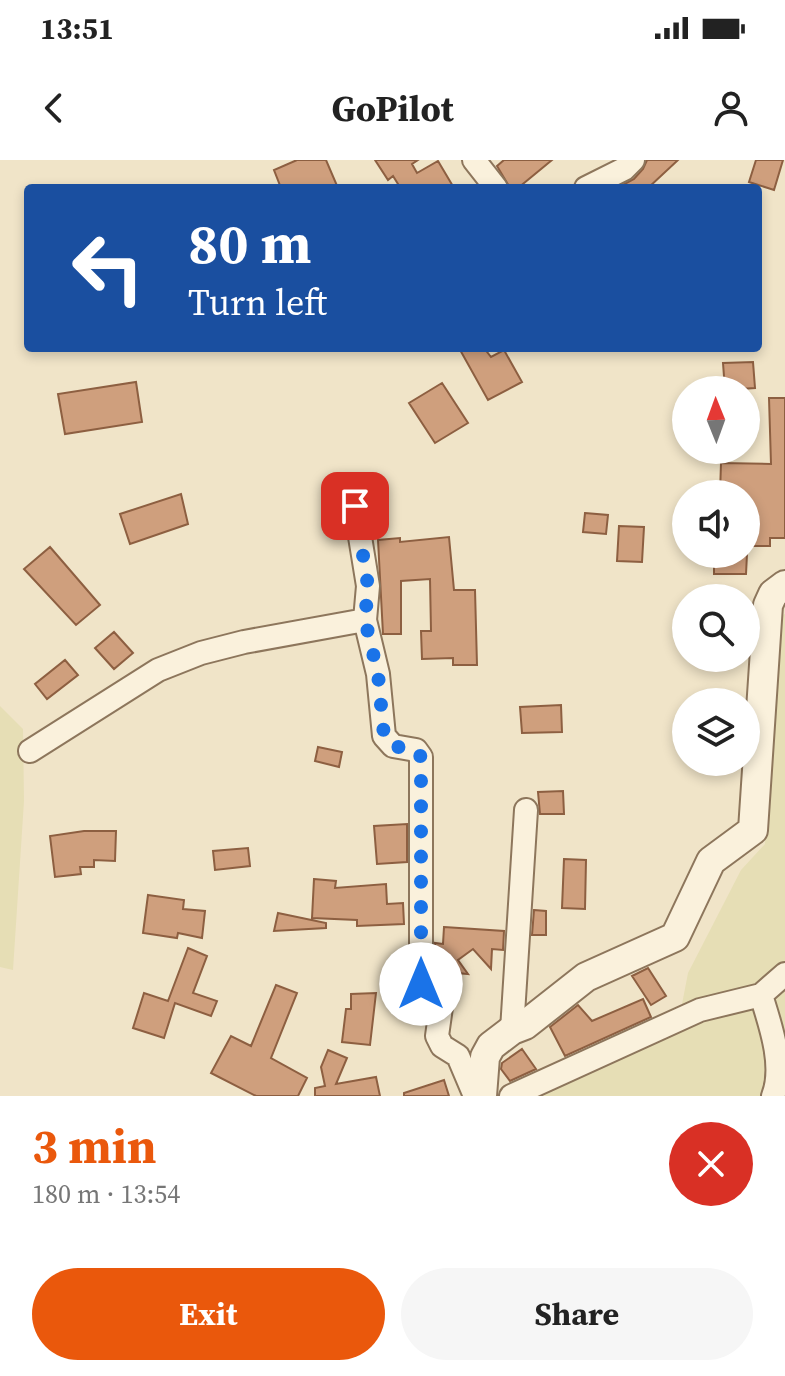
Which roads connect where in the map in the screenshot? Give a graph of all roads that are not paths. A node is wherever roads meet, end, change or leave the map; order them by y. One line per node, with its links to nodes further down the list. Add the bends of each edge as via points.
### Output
1 (474, 160): 3 (street)
2 (633, 160): 4 (street)
3 (493, 184)
4 (594, 184)
5 (355, 506): 7 (street, via 368,586)
6 (785, 585): 12 (street, via 768,605 753,830 711,861 675,937 586,977)
7 (365, 620): 8 (street, via 244,642 158,670); 13 (street, via 378,674 384,736 393,746 416,750 421,757 421,984 442,1000 437,1036 458,1056)
8 (30, 751)
9 (526, 810): 12 (street)
10 (785, 974): 11 (street)
11 (761, 995): 15 (street, via 700,1010); 16 (street, via 776,1041)
12 (512, 1030): 14 (street, via 485,1057)
13 (475, 1096)
14 (482, 1096)
15 (511, 1096)
16 (773, 1096)

